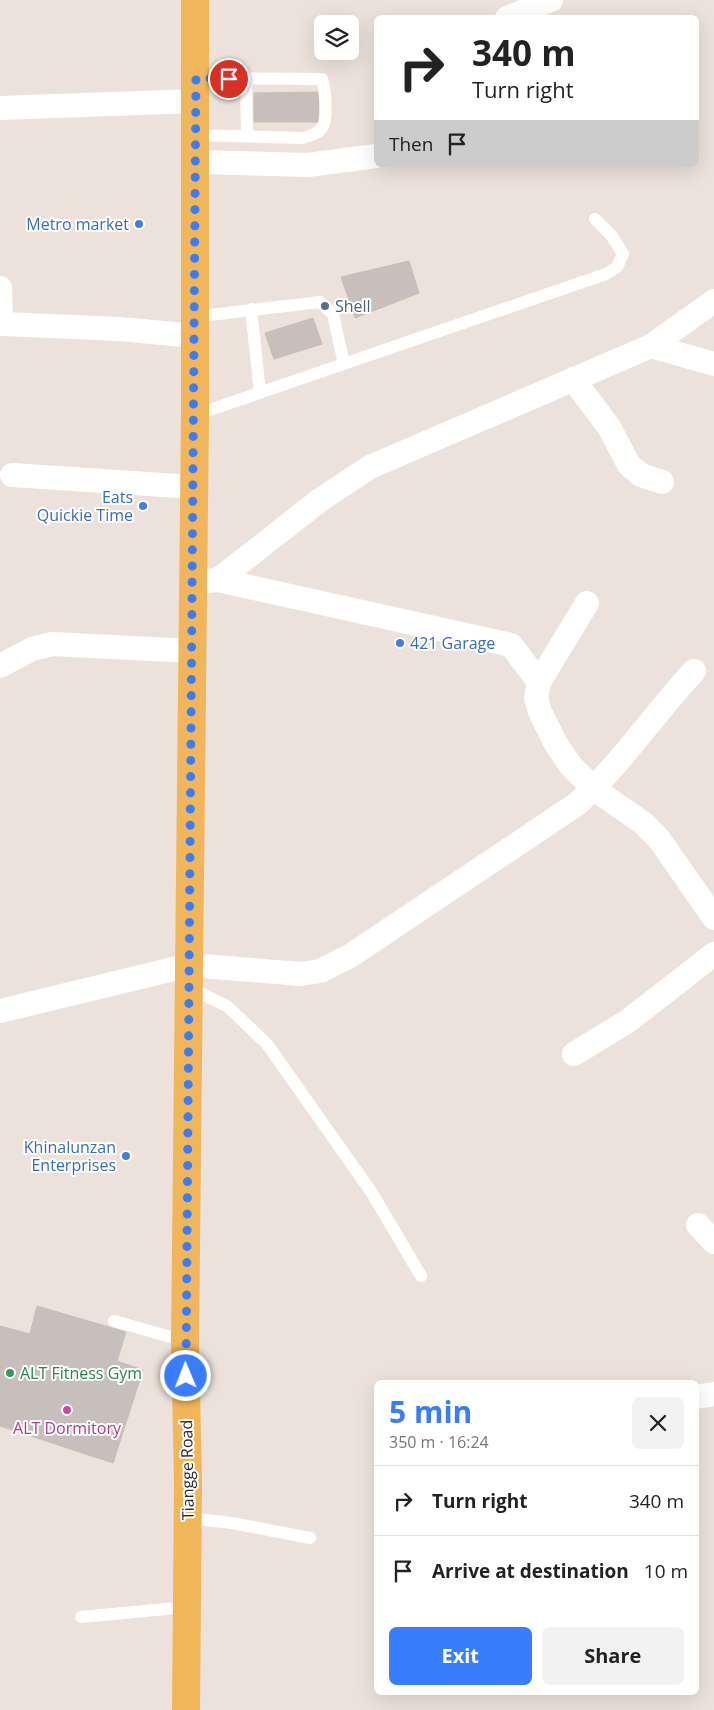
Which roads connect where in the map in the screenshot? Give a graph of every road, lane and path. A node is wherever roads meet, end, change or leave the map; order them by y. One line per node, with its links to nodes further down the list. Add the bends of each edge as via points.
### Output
1 (195, 0): 5 (main road, Tiangge Road)
2 (551, 0): 3 (street)
3 (514, 15)
4 (246, 79): 5 (lane); 8 (lane); 8 (lane, via 322,79 325,88 324,125 316,134 303,138)
5 (195, 90): 6 (street); 7 (main road, Tiangge Road)
6 (0, 108)
7 (194, 135): 8 (lane); 10 (main road, Tiangge Road)
8 (247, 135)
9 (374, 156): 10 (street, via 308,165)
10 (195, 162): 15 (main road, Tiangge Road)
11 (595, 219): 17 (lane, via 623,254 617,268)
12 (0, 288): 15 (street, via 4,324)
13 (714, 301): 16 (street)
14 (251, 309): 15 (lane); 17 (lane, via 320,302 333,314); 20 (lane)
15 (194, 327): 21 (main road, Tiangge Road)
16 (651, 346): 18 (street); 19 (street)
17 (344, 364): 20 (lane)
18 (714, 364)
19 (574, 380): 23 (street, via 609,427 628,465 641,475); 25 (street, via 370,467)
20 (260, 393): 21 (lane)
21 (194, 415): 24 (main road, Tiangge Road)
22 (12, 475): 24 (street)
23 (662, 482)
24 (194, 487): 25 (main road, Tiangge Road)
25 (205, 581): 27 (main road, Tiangge Road); 30 (street, via 511,645)
26 (587, 603): 30 (street)
27 (192, 651): 28 (street, via 52,644 32,649); 34 (main road, Tiangge Road)
28 (0, 666)
29 (694, 671): 31 (street, via 661,706)
30 (539, 682): 31 (street, via 536,698 546,725 572,766)
31 (594, 789): 32 (street, via 643,823 659,839); 34 (street, via 577,804 350,956 320,972)
32 (714, 918)
33 (714, 954): 36 (street, via 628,1020)
34 (190, 977): 35 (street); 37 (lane, via 267,1044 372,1193); 39 (main road, Tiangge Road)
35 (0, 1011)
36 (574, 1054)
37 (421, 1276)
38 (114, 1321): 39 (lane)
39 (185, 1341): 42 (main road, Tiangge Road)
40 (714, 1394): 41 (street)
41 (699, 1396)
42 (188, 1518): 43 (lane); 44 (main road, Tiangge Road)
43 (310, 1538)
44 (187, 1607): 45 (lane); 46 (main road, Tiangge Road)
45 (81, 1617)
46 (186, 1710)

